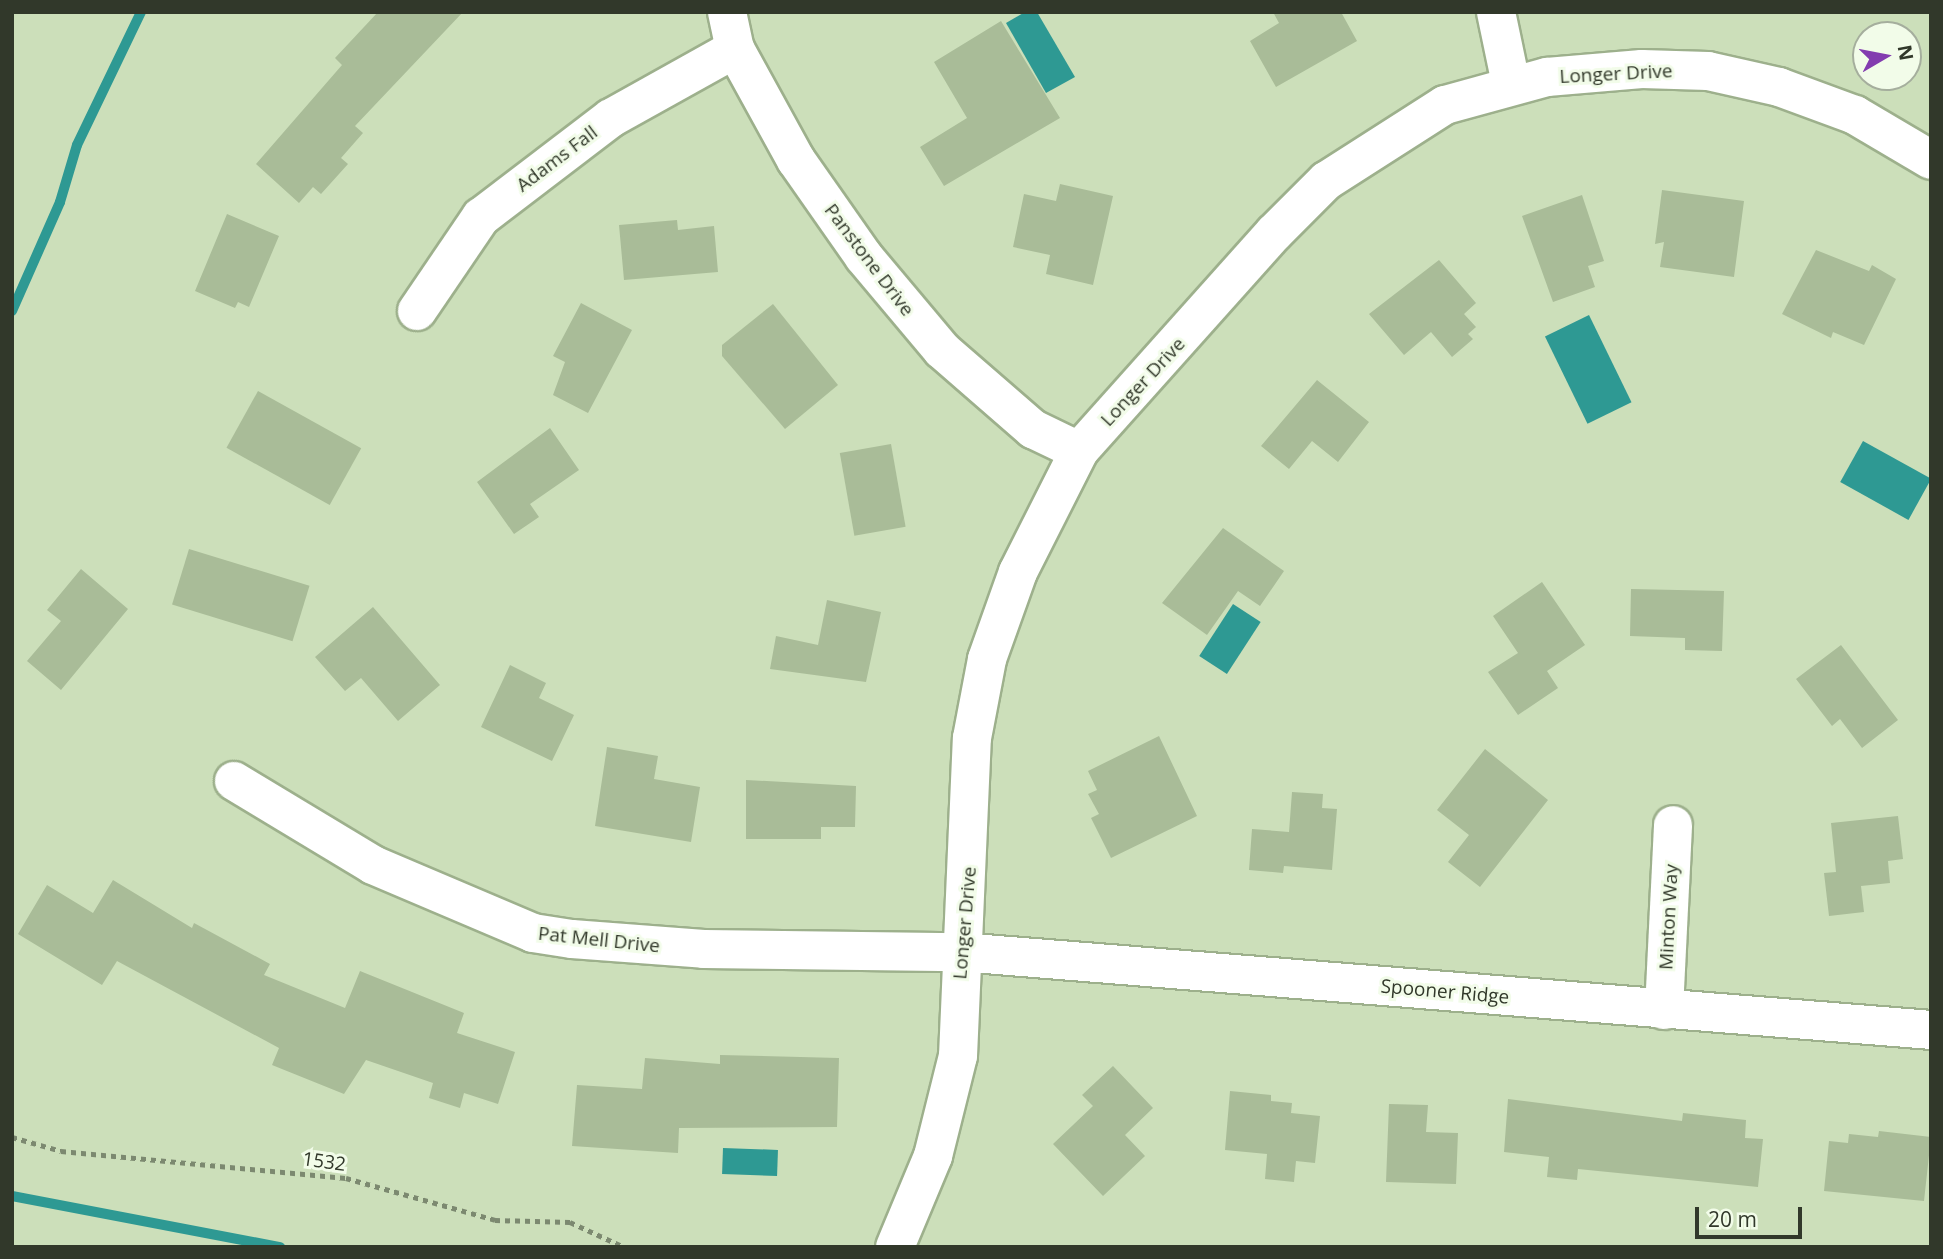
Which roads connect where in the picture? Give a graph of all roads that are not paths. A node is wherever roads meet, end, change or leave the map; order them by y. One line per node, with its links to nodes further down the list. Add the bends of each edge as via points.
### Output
1 (727, 12): 3 (street, Panstone Drive)
2 (1496, 12): 4 (street)
3 (735, 49): 6 (street, Adams Fall, via 611,118 481,217); 7 (street, Panstone Drive, via 796,160 934,343 1033,429)
4 (1511, 84): 5 (street, Longer Drive, via 1642,69 1708,72 1779,87 1855,115); 7 (street, Longer Drive, via 1445,105 1326,181)
5 (1931, 160)
6 (417, 311)
7 (1079, 451): 10 (street, Longer Drive, via 1018,572 987,659 972,738 970,857)
8 (234, 781): 10 (street, Pat Mell Drive, via 373,865 533,933 652,947)
9 (1673, 825): 11 (street, Minton Way)
10 (960, 952): 11 (street, Spooner Ridge); 13 (street, Longer Drive, via 958,1056 933,1156)
11 (1664, 1010): 12 (street, Spooner Ridge)
12 (1931, 1030)
13 (895, 1247)

